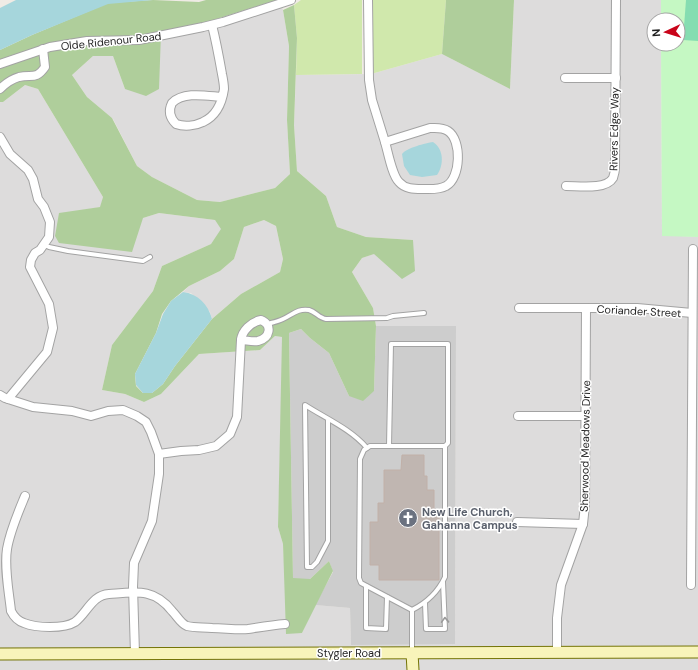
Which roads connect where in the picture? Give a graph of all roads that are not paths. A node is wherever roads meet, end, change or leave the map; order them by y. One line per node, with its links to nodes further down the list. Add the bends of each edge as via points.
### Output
1 (291, 0): 4 (street, Olde Ridenour Road)
2 (368, 0): 12 (street, via 368,80)
3 (616, 0): 8 (street, Rivers Edge Way)
4 (212, 25): 5 (street, Olde Ridenour Road, via 139,40 87,41); 10 (street, via 224,88)
5 (43, 49): 6 (street, Olde Ridenour Road); 9 (street, via 45,67 40,74 19,77)
6 (0, 64)
7 (565, 78): 8 (street, Rivers Edge Way)
8 (616, 78): 13 (street, Rivers Edge Way, via 613,178 598,186)
9 (0, 89)
10 (222, 97): 10 (street, via 182,97 172,103 170,117 179,125 200,123 218,110)
11 (0, 137): 14 (street, via 10,154 28,170 33,179 38,199 50,222 49,237)
12 (384, 142): 12 (street, via 430,128 440,128 448,132 455,139 457,148 454,178 447,186 436,189 406,187 398,182 394,174)
13 (566, 186)
14 (44, 244): 16 (lane, via 68,251 143,261); 24 (street, via 31,260 30,267 49,304 53,328 47,352)
15 (693, 249): 20 (street)
16 (150, 257)
17 (519, 308): 18 (street, Coriander Street)
18 (586, 308): 20 (street, Coriander Street, via 637,308); 26 (street, Sherwood Meadows Drive)
19 (424, 313): 21 (lane, via 387,318 326,319 310,310 299,310 285,319 271,323)
20 (692, 313): 36 (street)
21 (268, 327): 22 (street, via 269,332 259,341); 22 (street, via 266,322 256,321 244,331)
22 (241, 340): 31 (street, via 237,417 230,434 216,446)
23 (0, 395): 24 (street)
24 (8, 400): 31 (street, via 33,407 72,411 91,416 123,410 146,422)
25 (518, 416): 26 (street)
26 (585, 416): 34 (street, Sherwood Meadows Drive)
27 (328, 420): 27 (lane, via 305,405 307,567 317,562 328,542); 30 (lane, via 359,439)
28 (389, 446): 29 (lane); 29 (lane, via 391,344 448,344 448,443); 30 (lane)
29 (445, 446): 35 (lane)
30 (367, 448): 37 (lane, via 360,459 359,578)
31 (159, 454): 38 (street, via 159,474 152,521 134,562)
32 (25, 496): 38 (street, via 6,550 11,611 15,618 24,623 44,627 66,626 78,619 98,597)
33 (517, 522): 34 (street)
34 (583, 524): 45 (street, Sherwood Meadows Drive, via 561,584 557,618)
35 (443, 581): 40 (lane); 40 (lane, one-way to 35, via 426,629 445,629)
36 (691, 585)
37 (366, 586): 39 (lane); 39 (lane, via 366,628 386,629)
38 (133, 592): 42 (street, via 158,597 186,626 247,629); 47 (street)
39 (387, 597): 41 (lane)
40 (425, 604): 41 (lane)
41 (412, 610): 44 (lane)
42 (285, 624)
43 (698, 652): 45 (main road, Stygler Road)
44 (412, 653): 45 (main road, Stygler Road); 47 (main road, Stygler Road); 48 (main road)
45 (557, 653)
46 (0, 654): 47 (main road, Stygler Road)
47 (134, 654)
48 (413, 670)

